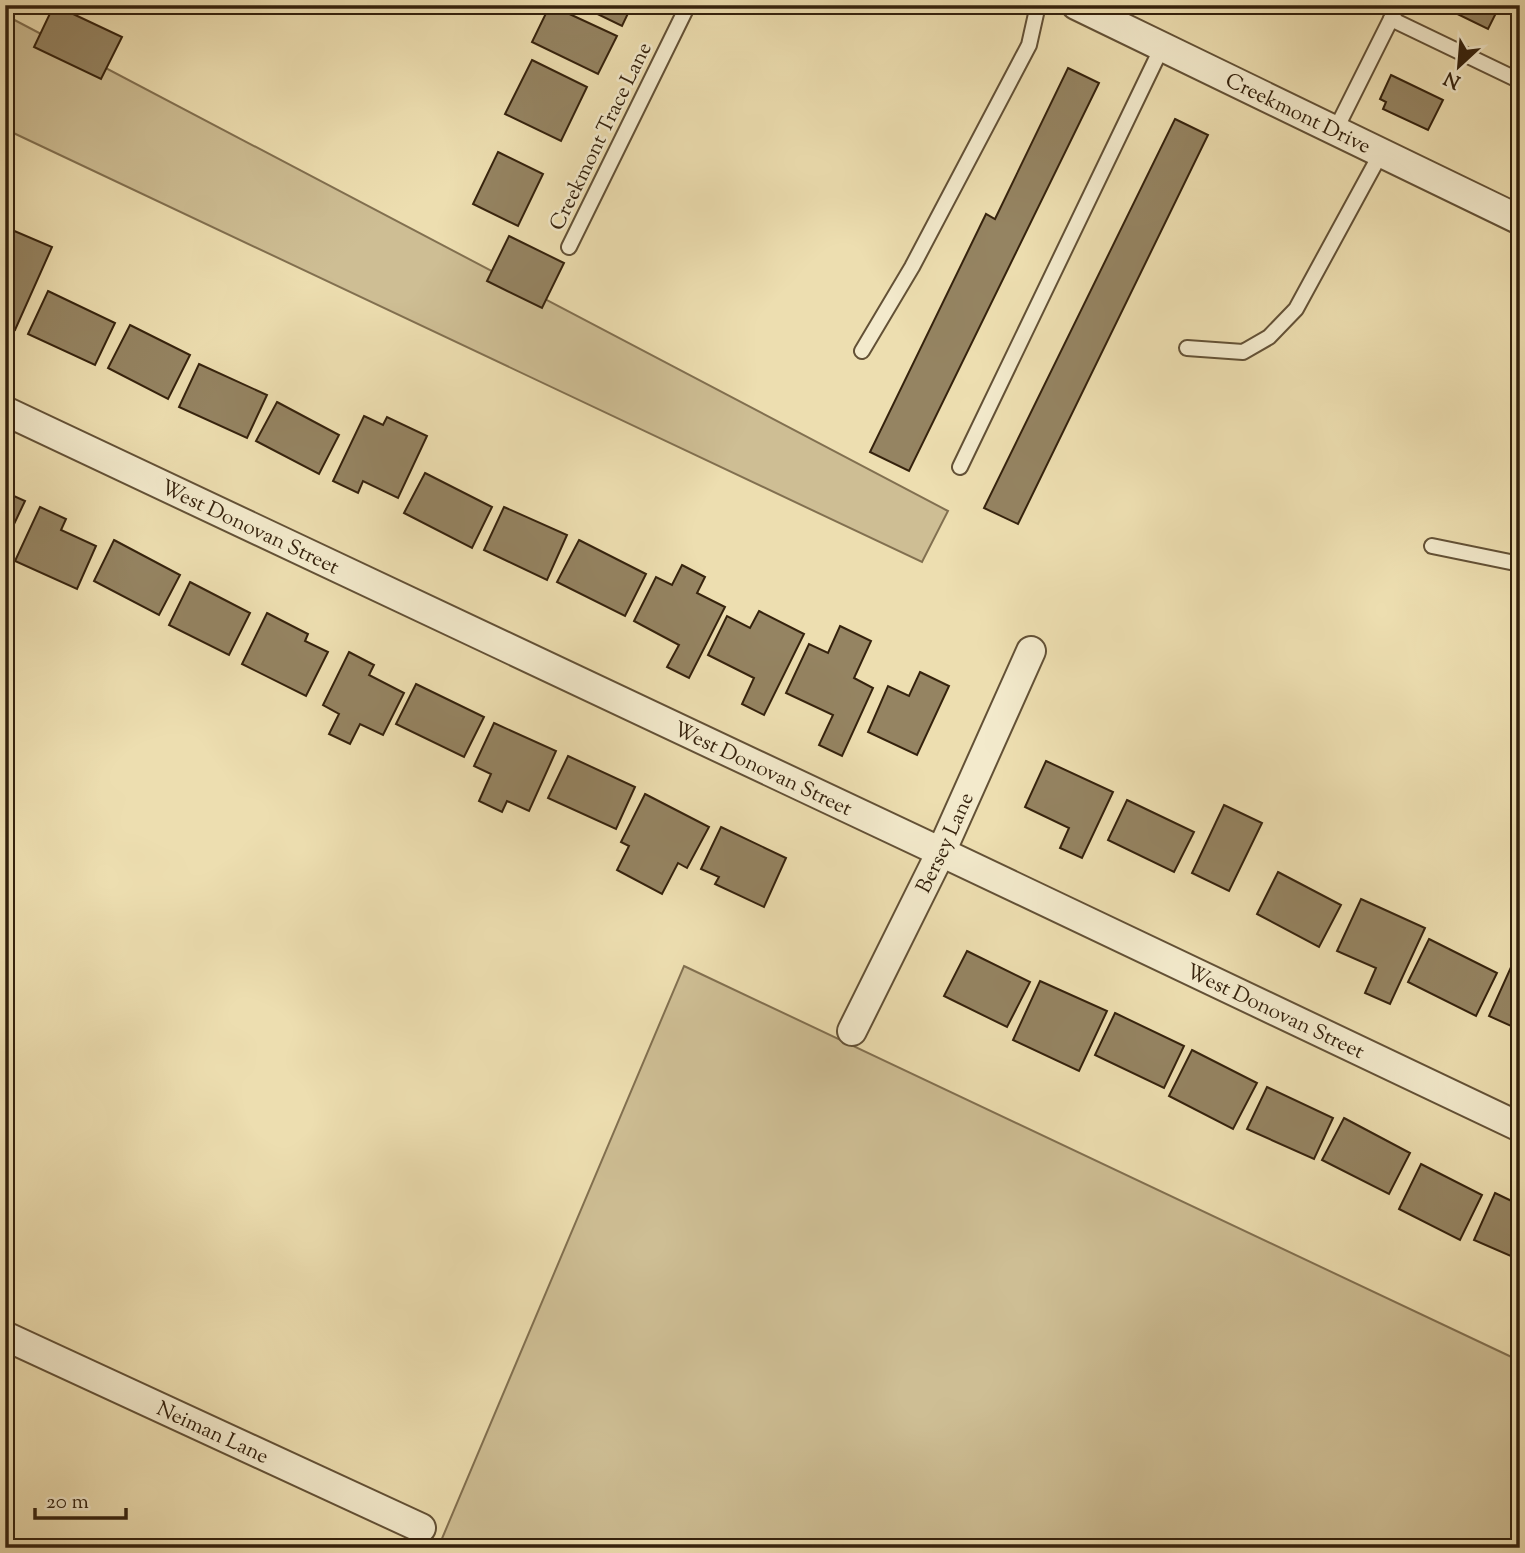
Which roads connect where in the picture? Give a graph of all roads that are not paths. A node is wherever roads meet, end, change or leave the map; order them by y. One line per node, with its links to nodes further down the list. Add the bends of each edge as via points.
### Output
1 (688, 5): 10 (lane, Creekmont Trace Lane)
2 (1038, 5): 12 (lane, via 1019,64 912,267)
3 (1076, 5): 5 (street, Creekmont Drive)
4 (1394, 12): 6 (lane); 7 (lane)
5 (1162, 47): 7 (street, Creekmont Drive); 14 (lane)
6 (1520, 81)
7 (1335, 131): 8 (street, Creekmont Drive)
8 (1381, 153): 9 (street, Creekmont Drive); 11 (lane, via 1296,309 1269,338 1243,352)
9 (1520, 220)
10 (569, 247)
11 (1187, 348)
12 (862, 351)
13 (5, 411): 18 (street, West Donovan Street)
14 (960, 467)
15 (1432, 546): 16 (lane)
16 (1520, 564)
17 (1031, 651): 18 (street, Bersey Lane)
18 (941, 852): 19 (street, Bersey Lane); 20 (street, West Donovan Street)
19 (852, 1031)
20 (1520, 1127)
21 (5, 1336): 22 (street, Neiman Lane)
22 (421, 1528)

